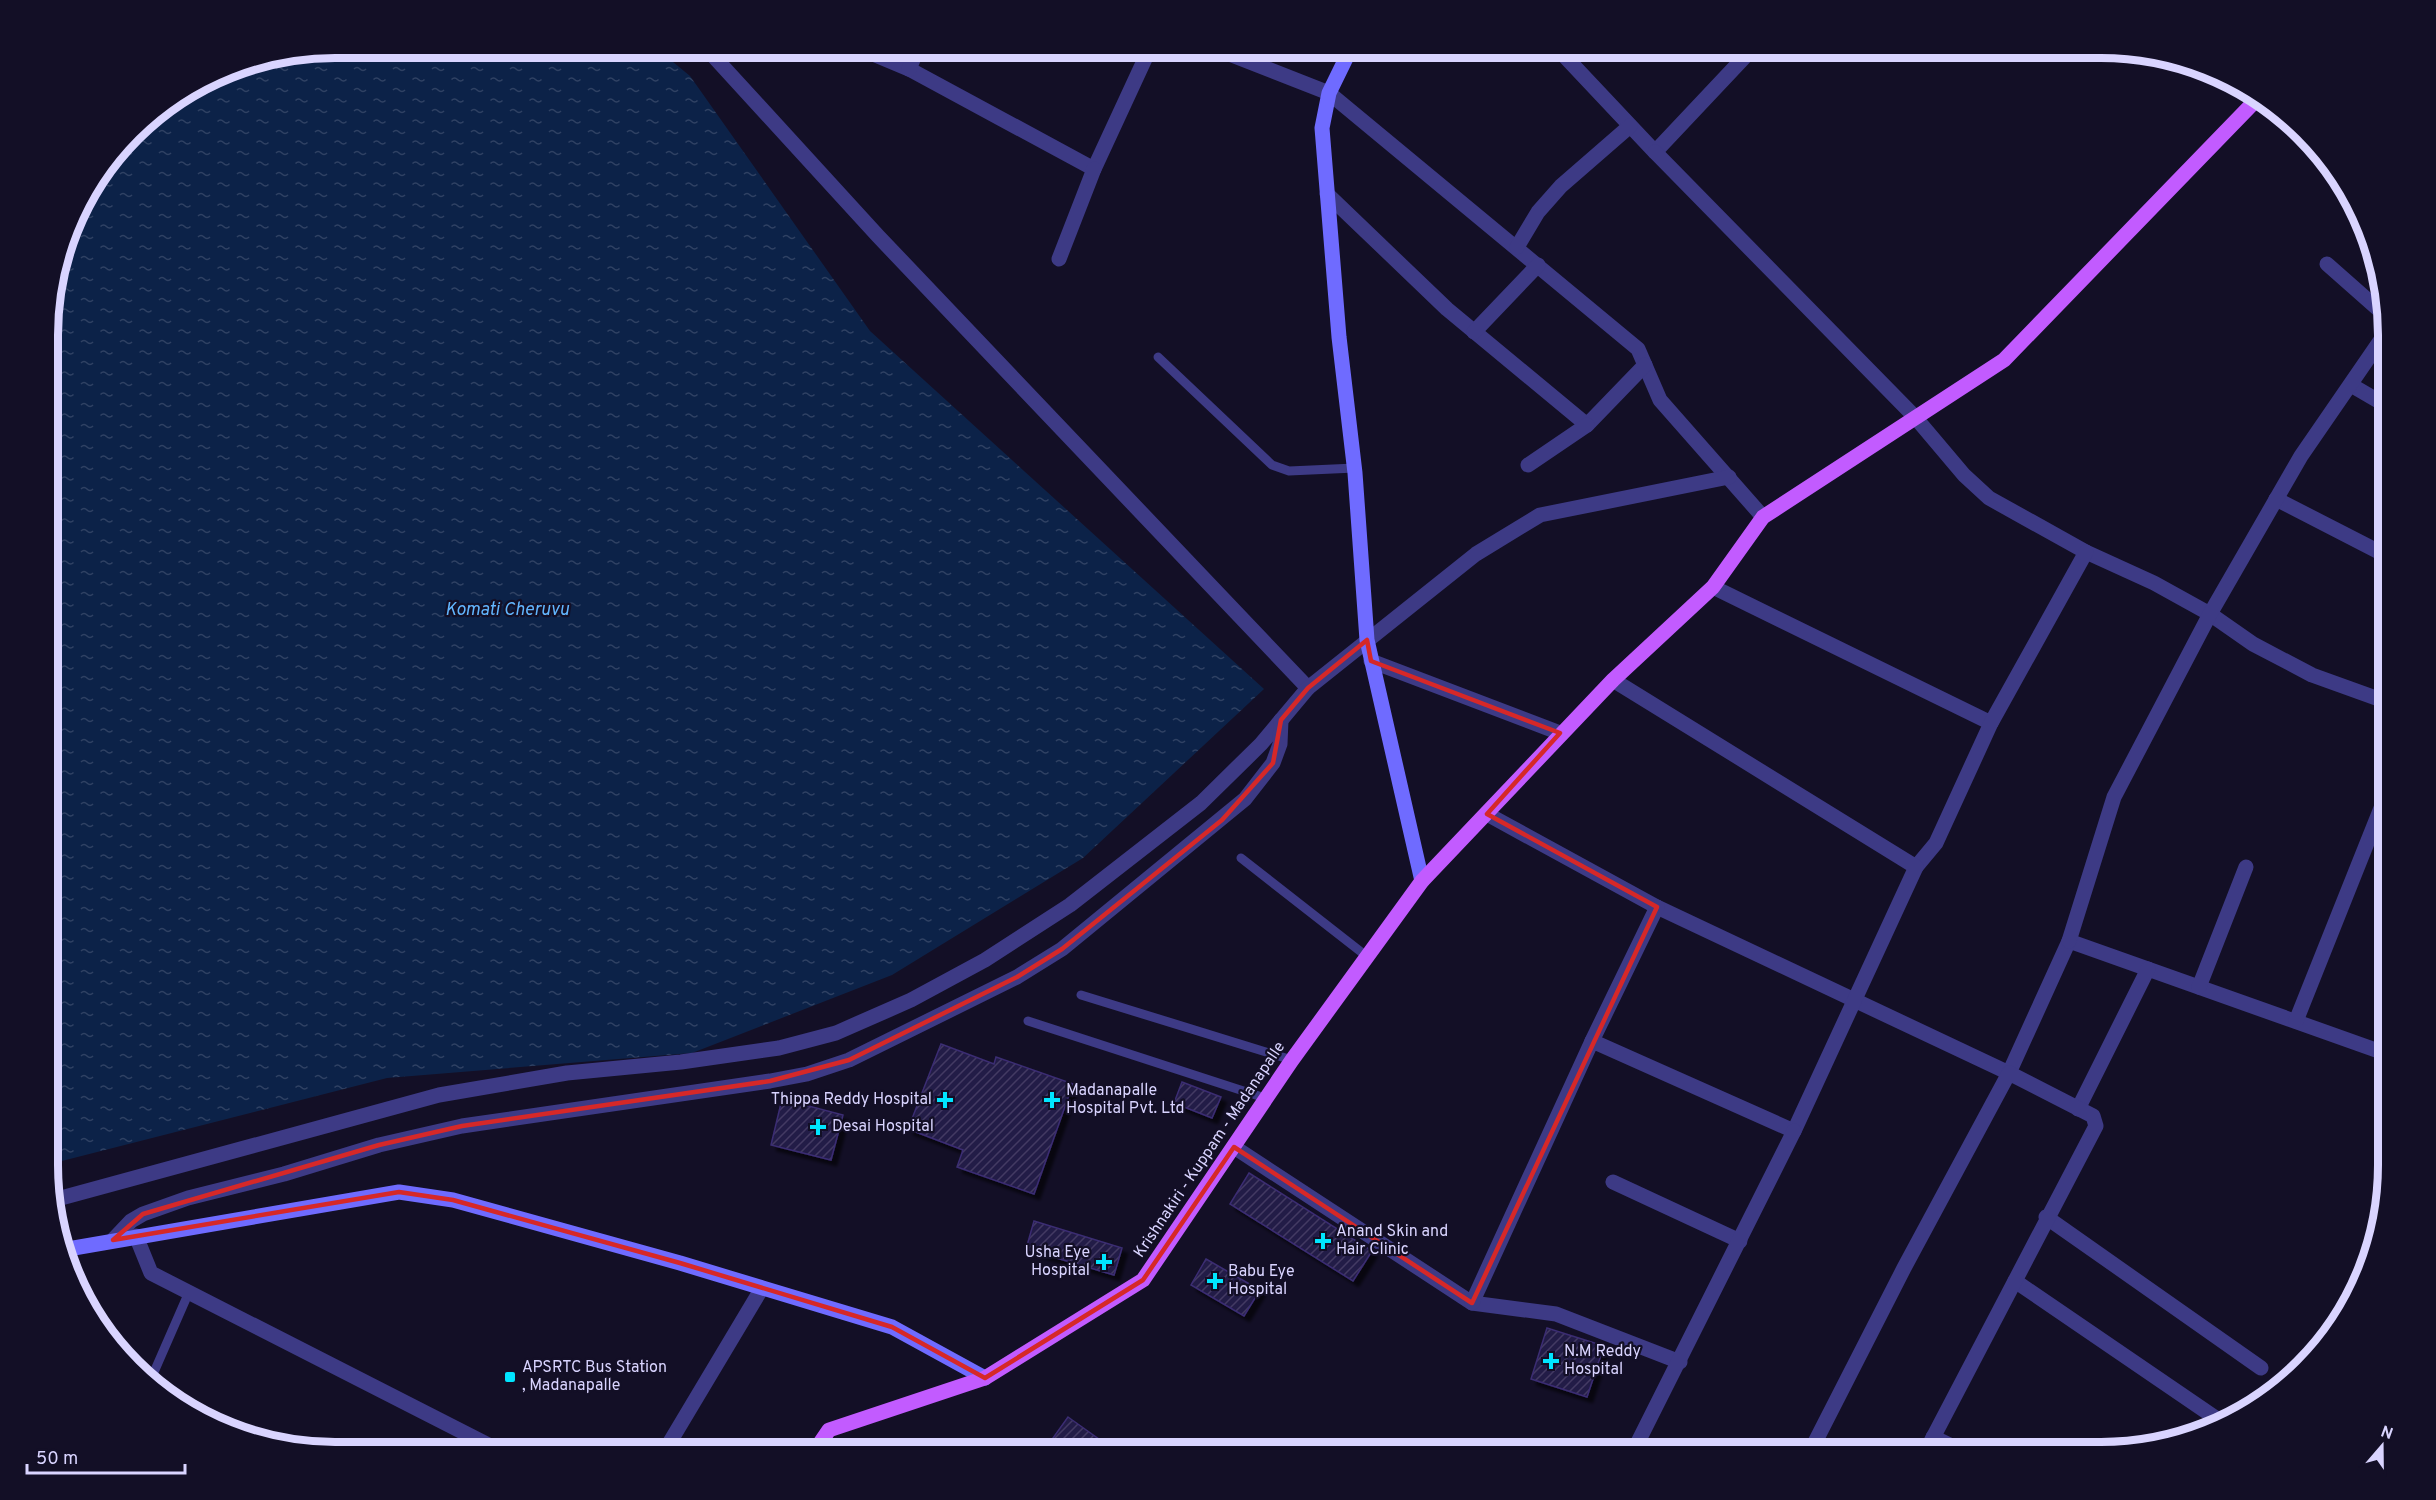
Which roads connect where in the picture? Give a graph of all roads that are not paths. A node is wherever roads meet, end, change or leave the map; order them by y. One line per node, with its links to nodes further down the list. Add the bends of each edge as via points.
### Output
1 (715, 58): 41 (street, via 878,236)
2 (883, 58): 9 (street)
3 (914, 58): 9 (street)
4 (1145, 58): 14 (street)
5 (1240, 58): 10 (street)
6 (1347, 58): 10 (street)
7 (1566, 58): 12 (street)
8 (1743, 58): 13 (street)
9 (909, 69): 14 (street)
10 (1329, 93): 15 (street, via 1323,128); 16 (street)
11 (2253, 104): 27 (main road, via 2004,360)
12 (1630, 126): 13 (street); 16 (street, via 1561,186 1538,212)
13 (1654, 152): 27 (street)
14 (1094, 169): 17 (street)
15 (1327, 194): 21 (street); 30 (street)
16 (1517, 247): 19 (street)
17 (1059, 259)
18 (2327, 264): 20 (street)
19 (1538, 265): 21 (street); 24 (street, via 1638,349)
20 (2376, 306)
21 (1474, 332): 28 (street)
22 (2378, 345): 25 (street)
23 (1158, 357): 30 (lane, via 1272,465 1289,471)
24 (1645, 365): 28 (street); 31 (street, via 1660,400)
25 (2351, 385): 26 (street); 32 (street)
26 (2378, 401)
27 (1915, 417): 33 (main road); 35 (street, via 1989,498)
28 (1587, 425): 29 (street)
29 (1528, 465)
30 (1355, 468): 38 (street)
31 (1729, 477): 33 (street); 38 (street, via 1540,515 1476,554)
32 (2276, 499): 34 (street); 37 (street)
33 (1763, 517): 36 (main road, Krishnakiri - Kuppam - Madanapalle)
34 (2378, 551)
35 (2086, 552): 37 (street); 44 (street)
36 (1713, 587): 40 (main road, Krishnakiri - Kuppam - Madanapalle); 44 (street)
37 (2210, 614): 42 (street, via 2253,644 2312,675); 53 (street, via 2114,797)
38 (1367, 640): 39 (street); 41 (street)
39 (1371, 662): 45 (street); 51 (street)
40 (1613, 680): 45 (main road, Krishnakiri - Kuppam - Madanapalle); 49 (street)
41 (1308, 688): 43 (street)
42 (2378, 699)
43 (1281, 720): 70 (street, via 1201,803 1070,905 985,960 911,1000 836,1033 779,1048 567,1073 439,1095); 73 (street, via 1280,744 1272,763 1245,799 1062,949 1017,977 849,1060 770,1081 462,1126 379,1145 143,1214)
44 (1991, 723): 49 (street, via 1936,843)
45 (1560, 733): 46 (main road, Krishnakiri - Kuppam - Madanapalle)
46 (1487, 814): 51 (main road, Krishnakiri - Kuppam - Madanapalle); 52 (street)
47 (2378, 816): 60 (street)
48 (1241, 858): 54 (lane)
49 (1916, 867): 58 (street)
50 (2246, 867): 56 (street)
51 (1422, 881): 54 (main road, Krishnakiri - Kuppam - Madanapalle)
52 (1657, 906): 58 (street); 61 (street)
53 (2069, 941): 55 (street); 64 (street)
54 (1365, 955): 63 (main road, Krishnakiri - Kuppam - Madanapalle)
55 (2148, 969): 56 (street); 66 (street)
56 (2199, 987): 60 (street)
57 (1081, 995): 63 (lane)
58 (1853, 999): 64 (street); 67 (street)
59 (1028, 1021): 65 (lane)
60 (2296, 1022): 62 (street)
61 (1592, 1041): 67 (street); 79 (street)
62 (2378, 1051)
63 (1292, 1059): 65 (main road, Krishnakiri - Kuppam - Madanapalle)
64 (2009, 1073): 66 (street); 90 (street)
65 (1265, 1098): 68 (main road, Krishnakiri - Kuppam - Madanapalle)
66 (2078, 1109): 71 (street, via 2093,1116 2096,1126)
67 (1794, 1131): 74 (street)
68 (1234, 1147): 79 (street); 83 (main road, Krishnakiri - Kuppam - Madanapalle, via 1143,1280)
69 (1613, 1182): 74 (street)
70 (61, 1198)
71 (2046, 1217): 76 (street); 81 (street)
72 (136, 1236): 73 (street); 77 (street, via 399,1192 453,1200); 78 (street, via 151,1273)
73 (113, 1240): 75 (street)
74 (1740, 1241): 80 (street)
75 (71, 1248)
76 (2014, 1281): 84 (street); 85 (street)
77 (762, 1287): 83 (street, via 892,1327); 87 (street)
78 (189, 1292): 82 (lane); 86 (street)
79 (1472, 1303): 80 (street, via 1556,1314)
80 (1680, 1362): 89 (street)
81 (2261, 1368)
82 (153, 1373)
83 (985, 1378): 88 (main road, Krishnakiri - Kuppam - Madanapalle, via 829,1430)
84 (2214, 1417)
85 (1933, 1437): 91 (street); 92 (street)
86 (482, 1442)
87 (670, 1442)
88 (821, 1442)
89 (1638, 1442)
90 (1815, 1442)
91 (1930, 1442)
92 (1943, 1442)

